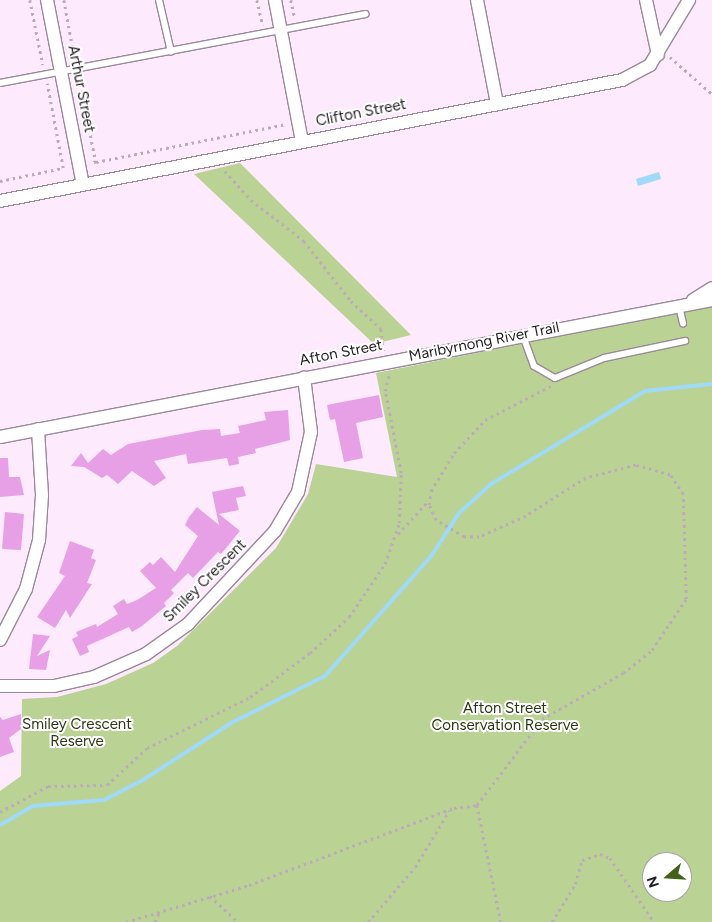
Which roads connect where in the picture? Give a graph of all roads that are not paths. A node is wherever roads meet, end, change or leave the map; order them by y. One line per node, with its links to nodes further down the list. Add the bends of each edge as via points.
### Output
1 (47, 0): 11 (street, Arthur Street)
2 (159, 0): 9 (lane)
3 (275, 0): 8 (street)
4 (477, 0): 13 (street)
5 (646, 0): 10 (street)
6 (689, 0): 10 (street, Clifton Street)
7 (366, 14): 8 (lane)
8 (281, 33): 9 (lane); 14 (street)
9 (171, 52): 11 (lane)
10 (664, 56): 13 (street, Clifton Street, via 636,76)
11 (61, 71): 12 (lane); 15 (street, Arthur Street)
12 (0, 83)
13 (497, 104): 14 (street, Clifton Street)
14 (302, 141): 15 (street, Clifton Street)
15 (83, 184): 16 (street, Clifton Street)
16 (0, 201)
17 (712, 288): 19 (street)
18 (712, 300): 19 (street)
19 (684, 303): 20 (lane); 21 (street, Afton Street)
20 (683, 324)
21 (523, 335): 22 (lane, via 534,366 561,378 604,358); 23 (street, Afton Street)
22 (686, 341)
23 (304, 377): 24 (street, Afton Street); 27 (street, Smiley Crescent, via 311,432 298,492 275,531 188,624 146,654 94,677 54,686)
24 (38, 430): 25 (street, Afton Street); 26 (street, via 42,494 39,540 26,589)
25 (0, 436)
26 (0, 640)
27 (0, 686)

